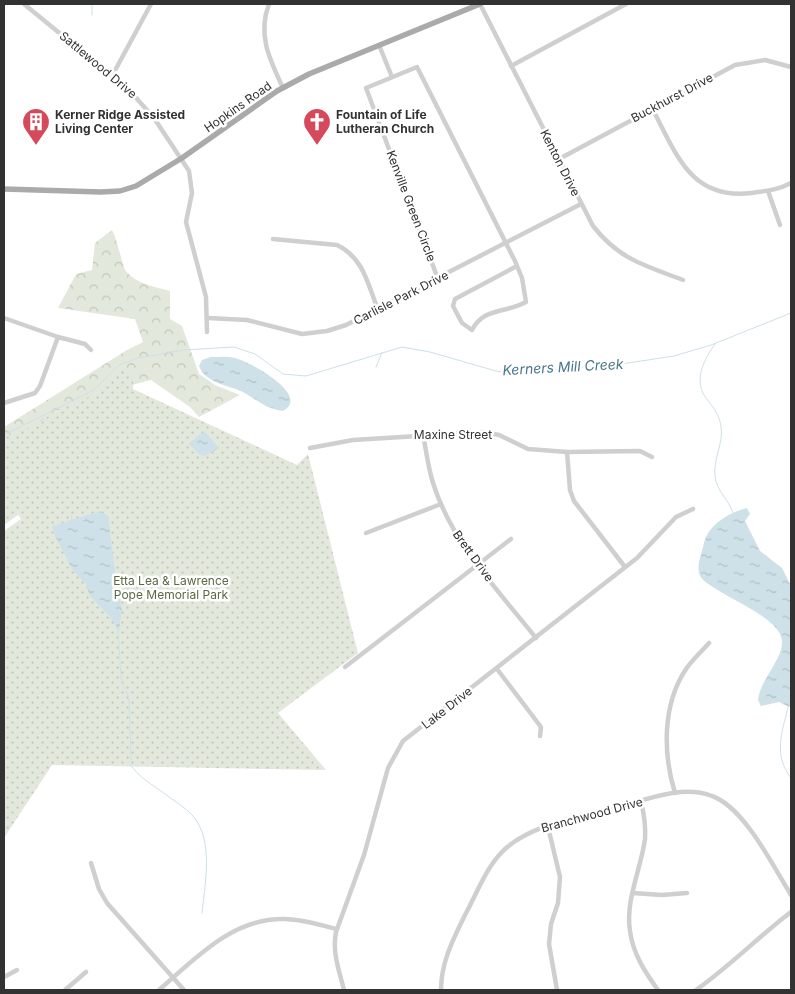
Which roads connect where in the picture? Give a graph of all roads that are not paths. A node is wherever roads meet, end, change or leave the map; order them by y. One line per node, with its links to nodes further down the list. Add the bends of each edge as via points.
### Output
1 (24, 4): 9 (street, Sattlewood Drive)
2 (150, 4): 9 (street)
3 (270, 4): 11 (street, via 264,42)
4 (480, 4): 6 (main road, Hopkins Road); 7 (street, Kenton Drive)
5 (626, 4): 7 (street)
6 (379, 45): 10 (street); 11 (main road, Hopkins Road)
7 (511, 66): 14 (street, Kenton Drive)
8 (791, 67): 12 (street, Buckhurst Drive, via 765,60 735,65)
9 (112, 76): 13 (street, Sattlewood Drive, via 143,104)
10 (392, 77): 21 (street, Kenville Green Circle, via 418,68); 23 (street, Kenville Green Circle, via 366,88)
11 (283, 88): 13 (main road, Hopkins Road)
12 (652, 108): 14 (street, Buckhurst Drive); 17 (street, via 685,169 698,182 733,194)
13 (182, 158): 16 (main road, Hopkins Road, via 145,182 120,191); 27 (street, Sattlewood Drive, via 192,181 187,232 206,297)
14 (558, 159): 18 (street, Kenton Drive)
15 (791, 183): 17 (street)
16 (4, 189)
17 (768, 191): 19 (street)
18 (581, 204): 21 (street, Carlisle Park Drive); 24 (street, Kenton Drive, via 602,238 621,255)
19 (780, 225)
20 (273, 239): 25 (street, via 337,245 346,250 359,262)
21 (506, 243): 22 (street); 23 (street, Carlisle Park Drive)
22 (517, 266): 22 (street, via 455,298 453,306 462,324 472,330 480,318 526,302)
23 (438, 278): 25 (street, Carlisle Park Drive)
24 (683, 280)
25 (378, 310): 27 (street, Carlisle Park Drive, via 346,326 314,334 289,332 247,320)
26 (4, 318): 29 (street)
27 (208, 318): 28 (street, Sattlewood Drive)
28 (208, 332)
29 (58, 337): 30 (street, via 86,344); 31 (street, via 40,386 35,392)
30 (91, 350)
31 (4, 404)
32 (423, 434): 33 (street, Maxine Street, via 353,440); 34 (street, Maxine Street, via 484,432 499,435 528,449); 36 (street, Brett Drive)
33 (310, 448)
34 (567, 452): 35 (street, Maxine Street, via 640,451); 41 (street, via 574,501)
35 (652, 456)
36 (441, 504): 38 (street); 40 (street, Brett Drive, via 460,542)
37 (693, 508): 41 (street, Lake Drive, via 676,517)
38 (366, 533)
39 (511, 539): 40 (street)
40 (477, 565): 42 (street, Brett Drive); 44 (street)
41 (625, 567): 42 (street, Lake Drive)
42 (536, 638): 45 (street, Lake Drive)
43 (709, 643): 47 (street, via 685,670 671,705 666,752)
44 (346, 667)
45 (497, 669): 46 (street, via 541,727); 55 (street, Lake Drive, via 403,741 396,752 388,768 364,855)
46 (540, 736)
47 (675, 793): 48 (street, Branchwood Drive); 53 (street, Branchwood Drive, via 712,796 731,807 741,817)
48 (641, 801): 49 (street, Branchwood Drive); 52 (street, via 645,839)
49 (548, 827): 64 (street, Branchwood Drive, via 516,840 492,865 446,958); 65 (street, via 560,877 549,944)
50 (91, 863): 59 (street, via 99,889 108,903)
51 (687, 892): 52 (street, via 662,895)
52 (633, 893): 66 (street, via 629,930 632,944 643,969)
53 (791, 894)
54 (791, 912): 67 (street)
55 (337, 929): 59 (street, via 282,919 247,926 220,938); 63 (street, Lake Drive, via 333,944)
56 (17, 970): 58 (street)
57 (86, 972): 60 (street)
58 (4, 978)
59 (173, 978): 61 (street); 62 (street)
60 (65, 990)
61 (159, 990)
62 (184, 990)
63 (344, 990)
64 (441, 990)
65 (557, 990)
66 (658, 990)
67 (696, 990)

